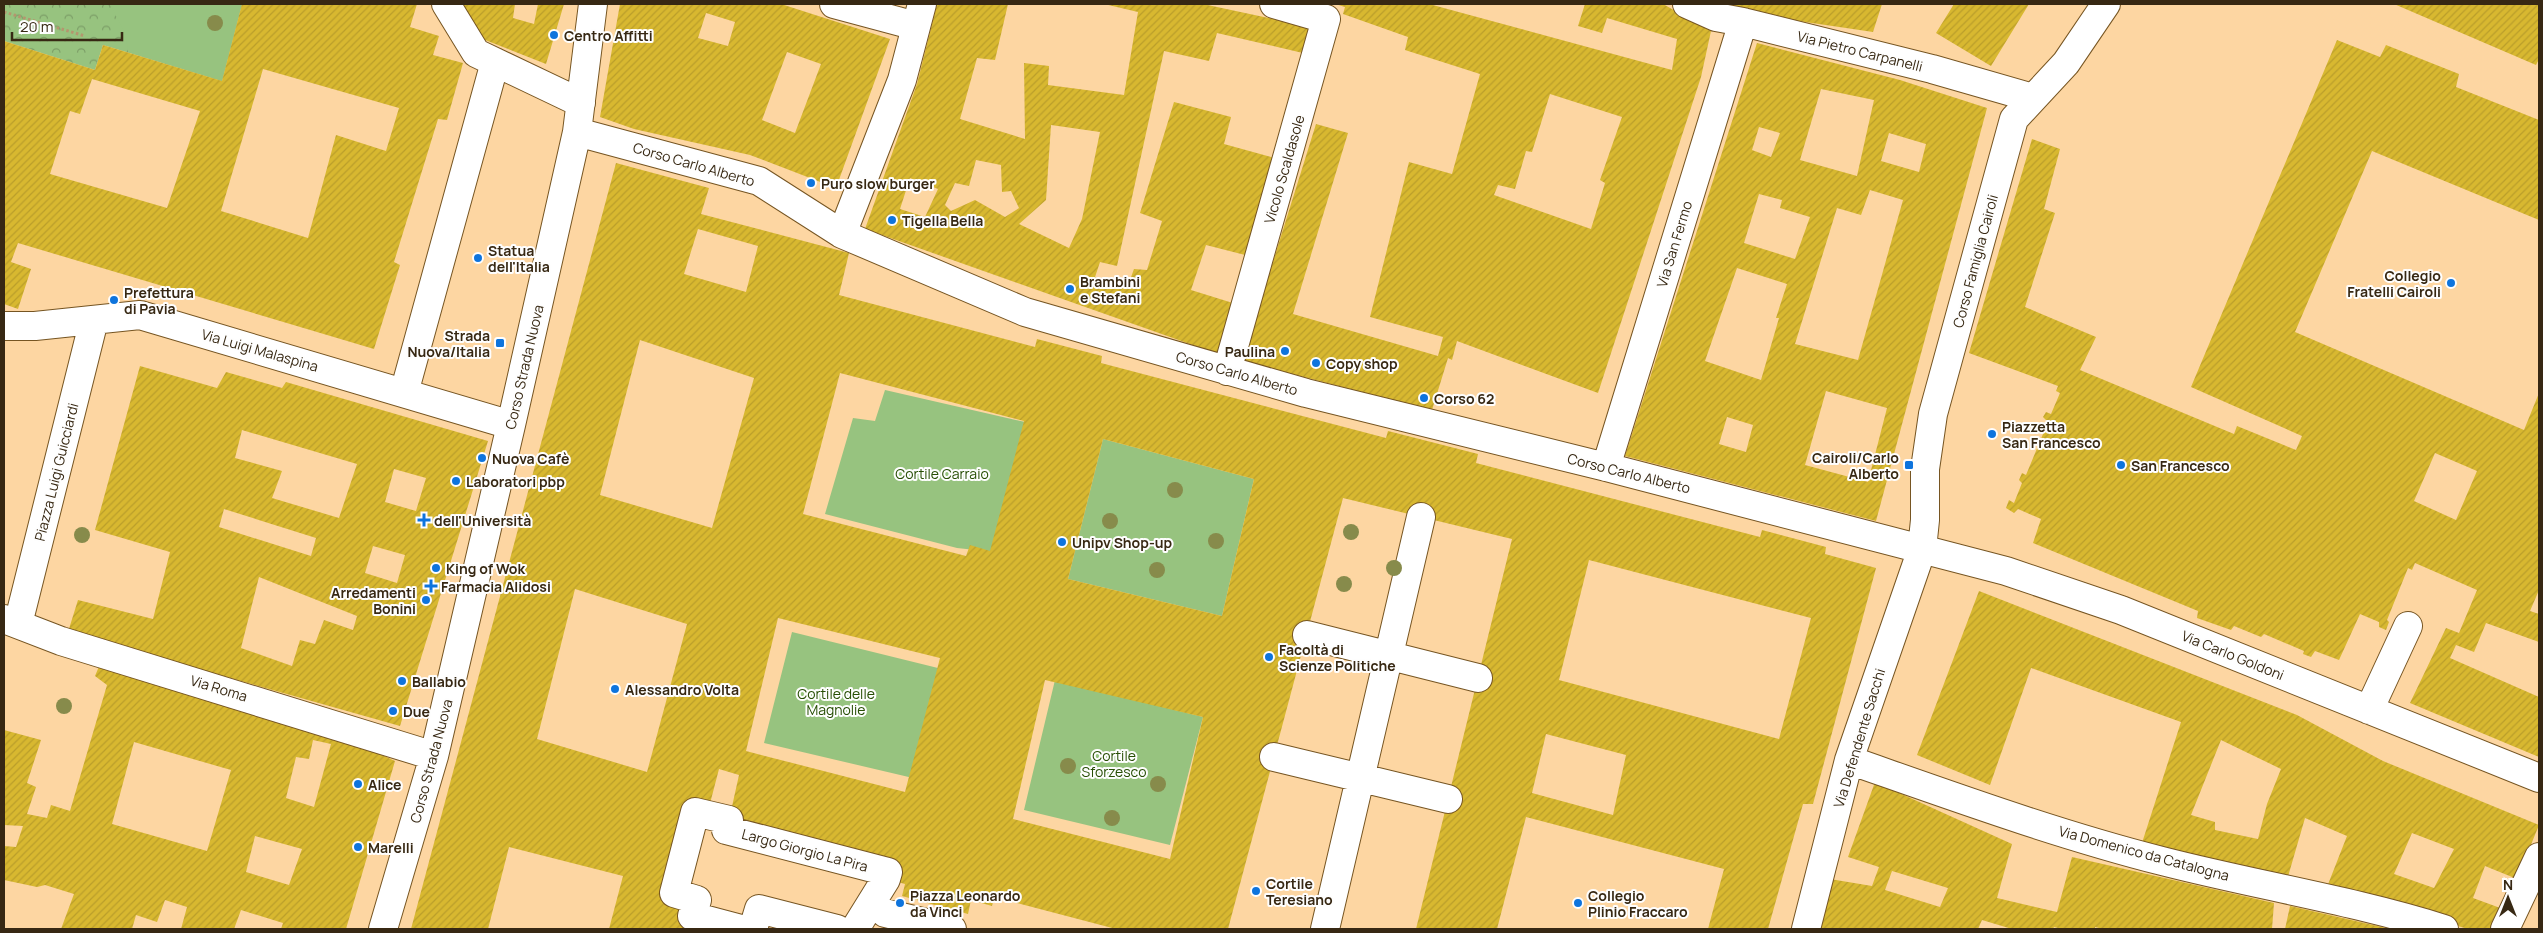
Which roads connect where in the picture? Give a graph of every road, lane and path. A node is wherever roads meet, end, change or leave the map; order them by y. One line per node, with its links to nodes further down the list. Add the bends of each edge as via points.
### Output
1 (446, 4): 11 (street, via 476,53)
2 (593, 4): 13 (street, Corso Strada Nuova)
3 (834, 4): 8 (street)
4 (1274, 4): 18 (street, Vicolo Scaldasole, via 1326,19)
5 (1687, 4): 9 (street, Via Pietro Carpanelli, via 1716,17)
6 (2106, 4): 12 (street, Corso Famiglia Cairoli, via 2066,63)
7 (4, 12): 10 (path)
8 (919, 15): 15 (street, via 902,80)
9 (1743, 22): 12 (street, Via Pietro Carpanelli); 21 (street, Via San Fermo)
10 (85, 36)
11 (495, 62): 13 (street); 19 (street)
12 (2033, 98): 23 (street, Corso Famiglia Cairoli, via 2014,119 1933,414 1925,469)
13 (581, 103): 14 (street, Corso Strada Nuova)
14 (577, 132): 15 (street, Corso Carlo Alberto, via 759,181); 20 (street, Corso Strada Nuova)
15 (842, 234): 18 (street, Corso Carlo Alberto, via 1025,312)
16 (94, 320): 17 (street, Via Luigi Malaspina); 19 (street, Via Luigi Malaspina, via 140,315); 24 (street, Piazza Luigi Guicciardi)
17 (4, 326)
18 (1227, 371): 21 (street, Corso Carlo Alberto)
19 (404, 393): 20 (street, Via Luigi Malaspina)
20 (511, 425): 30 (street, Corso Strada Nuova)
21 (1606, 467): 23 (street, Corso Carlo Alberto)
22 (1421, 517): 27 (street)
23 (1922, 549): 29 (street, Via Carlo Goldoni, via 2006,572 2121,610); 32 (street, Via Defendente Sacchi)
24 (11, 622): 30 (street, Via Roma, via 61,641)
25 (2408, 626): 29 (street)
26 (1306, 635): 27 (street)
27 (1388, 656): 28 (street); 33 (street)
28 (1478, 678)
29 (2369, 710): 34 (street, Via Carlo Goldoni)
30 (434, 756): 38 (street, Corso Strada Nuova)
31 (1274, 757): 33 (street)
32 (1849, 760): 45 (street, Via Defendente Sacchi); 46 (street, Via Domenico da Catalogna, via 2007,815 2161,861 2360,906)
33 (1360, 778): 35 (street); 44 (street)
34 (2539, 778)
35 (1448, 799)
36 (2539, 857): 47 (street)
37 (885, 913): 43 (street)
38 (383, 929)
39 (741, 929): 42 (street, Largo Giorgio La Pira, via 692,916 696,900 674,893 695,812 729,820 726,830 888,872)
40 (753, 929): 41 (street, via 759,909)
41 (837, 929)
42 (855, 929)
43 (952, 929)
44 (1324, 929)
45 (1806, 929)
46 (2444, 929)
47 (2505, 929)

